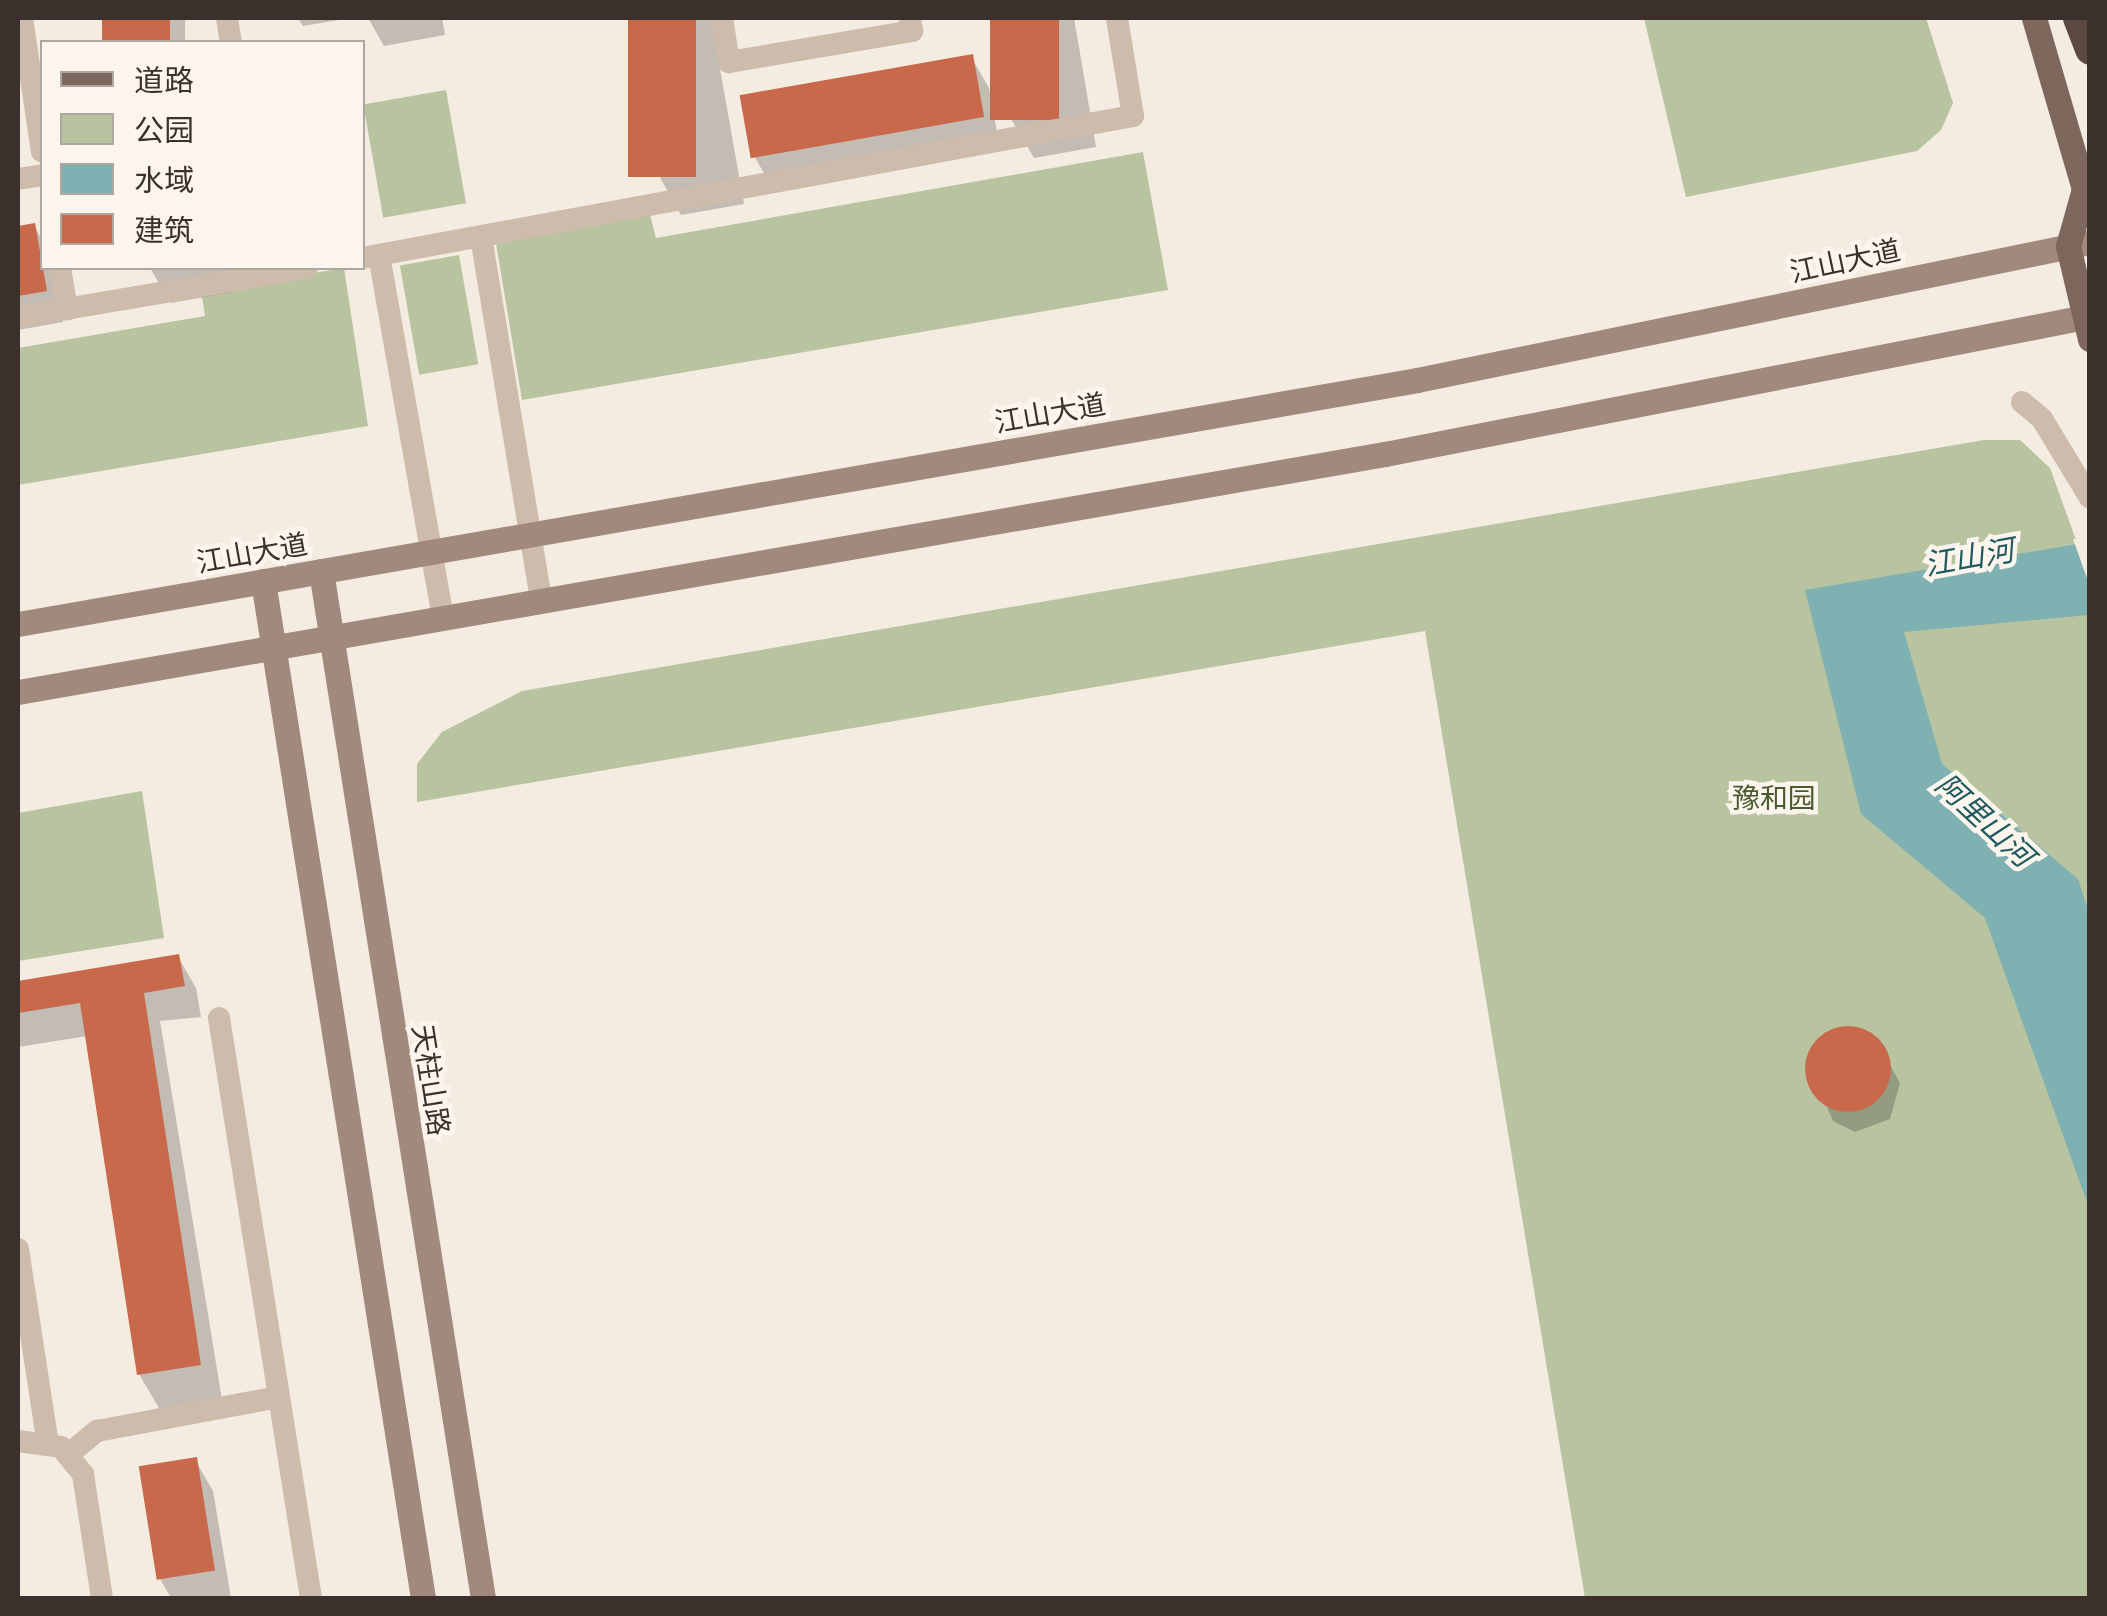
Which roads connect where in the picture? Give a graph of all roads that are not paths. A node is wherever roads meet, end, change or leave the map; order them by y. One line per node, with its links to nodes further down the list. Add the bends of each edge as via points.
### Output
1 (22, 18): 8 (lane)
2 (722, 18): 3 (lane, via 730,62 912,31)
3 (910, 18)
4 (1117, 18): 9 (lane, via 1134,116)
5 (2034, 18): 10 (main road, via 2084,189)
6 (2078, 18): 7 (highway)
7 (2090, 50)
8 (40, 139)
9 (482, 237): 11 (lane); 19 (lane)
10 (2079, 244): 16 (main road); 19 (main road, 江山大道, via 1417,380)
11 (371, 257): 20 (lane)
12 (60, 270): 14 (lane)
13 (271, 271): 14 (lane)
14 (66, 309): 15 (lane)
15 (18, 317)
16 (2087, 324): 23 (main road)
17 (2022, 402): 18 (lane, via 2042,418)
18 (2090, 498)
19 (531, 535): 20 (main road, 江山大道); 23 (lane)
20 (432, 552): 21 (main road, 江山大道); 24 (lane)
21 (321, 571): 22 (main road, 江山大道); 26 (main road, 天柱山路)
22 (263, 581): 25 (main road, 江山大道); 27 (main road)
23 (541, 600): 24 (main road)
24 (443, 618): 26 (main road)
25 (18, 624)
26 (331, 637): 27 (main road); 37 (main road, 天柱山路)
27 (274, 647): 28 (main road); 36 (main road)
28 (18, 692)
29 (219, 1018): 31 (lane)
30 (18, 1249): 33 (lane)
31 (278, 1396): 33 (lane, via 97,1431); 35 (lane)
32 (18, 1441): 33 (lane)
33 (58, 1450): 34 (lane, via 83,1474)
34 (102, 1598)
35 (311, 1598)
36 (423, 1598)
37 (482, 1598)

